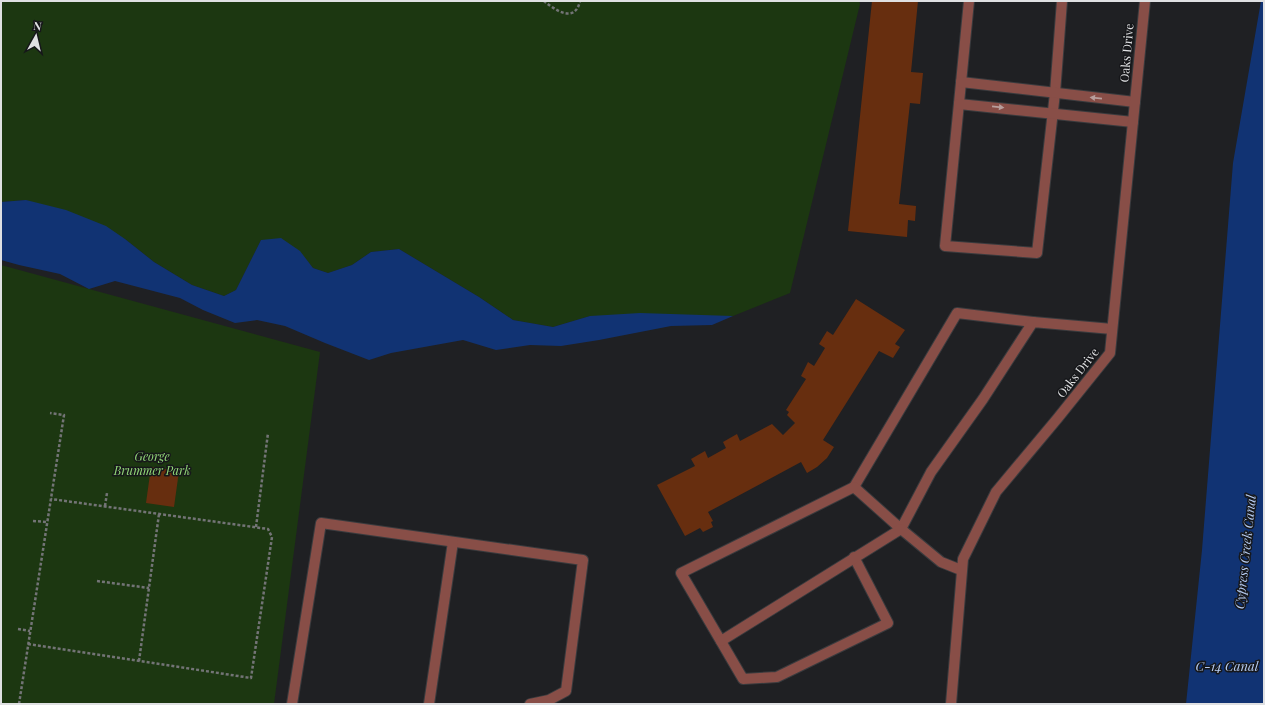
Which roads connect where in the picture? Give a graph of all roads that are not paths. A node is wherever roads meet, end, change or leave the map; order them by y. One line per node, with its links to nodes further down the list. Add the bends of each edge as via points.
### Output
1 (969, 1): 4 (street)
2 (1062, 1): 5 (street)
3 (1145, 1): 6 (street, Oaks Drive)
4 (961, 82): 5 (street); 7 (street)
5 (1055, 93): 6 (street, one-way to 5); 8 (street)
6 (1135, 102): 9 (street, Oaks Drive)
7 (959, 104): 8 (street, one-way to 8); 8 (street, via 945,246 1037,253)
8 (1053, 113): 9 (street)
9 (1133, 122): 11 (street, Oaks Drive)
10 (1033, 322): 11 (street); 12 (street, via 957,313); 13 (street, via 932,472)
11 (1112, 329): 16 (street, Oaks Drive, via 1110,353 996,492 962,559)
12 (854, 487): 13 (street); 17 (street, via 681,573)
13 (901, 529): 15 (street); 16 (street, via 941,562)
14 (452, 542): 18 (street, via 321,523); 19 (street); 20 (street, via 583,560 566,690 549,700)
15 (854, 557): 17 (street); 17 (street, via 888,623 776,677 743,679)
16 (962, 570): 21 (street, Oaks Drive)
17 (721, 641)
18 (292, 704)
19 (429, 704)
20 (530, 704)
21 (951, 704)

